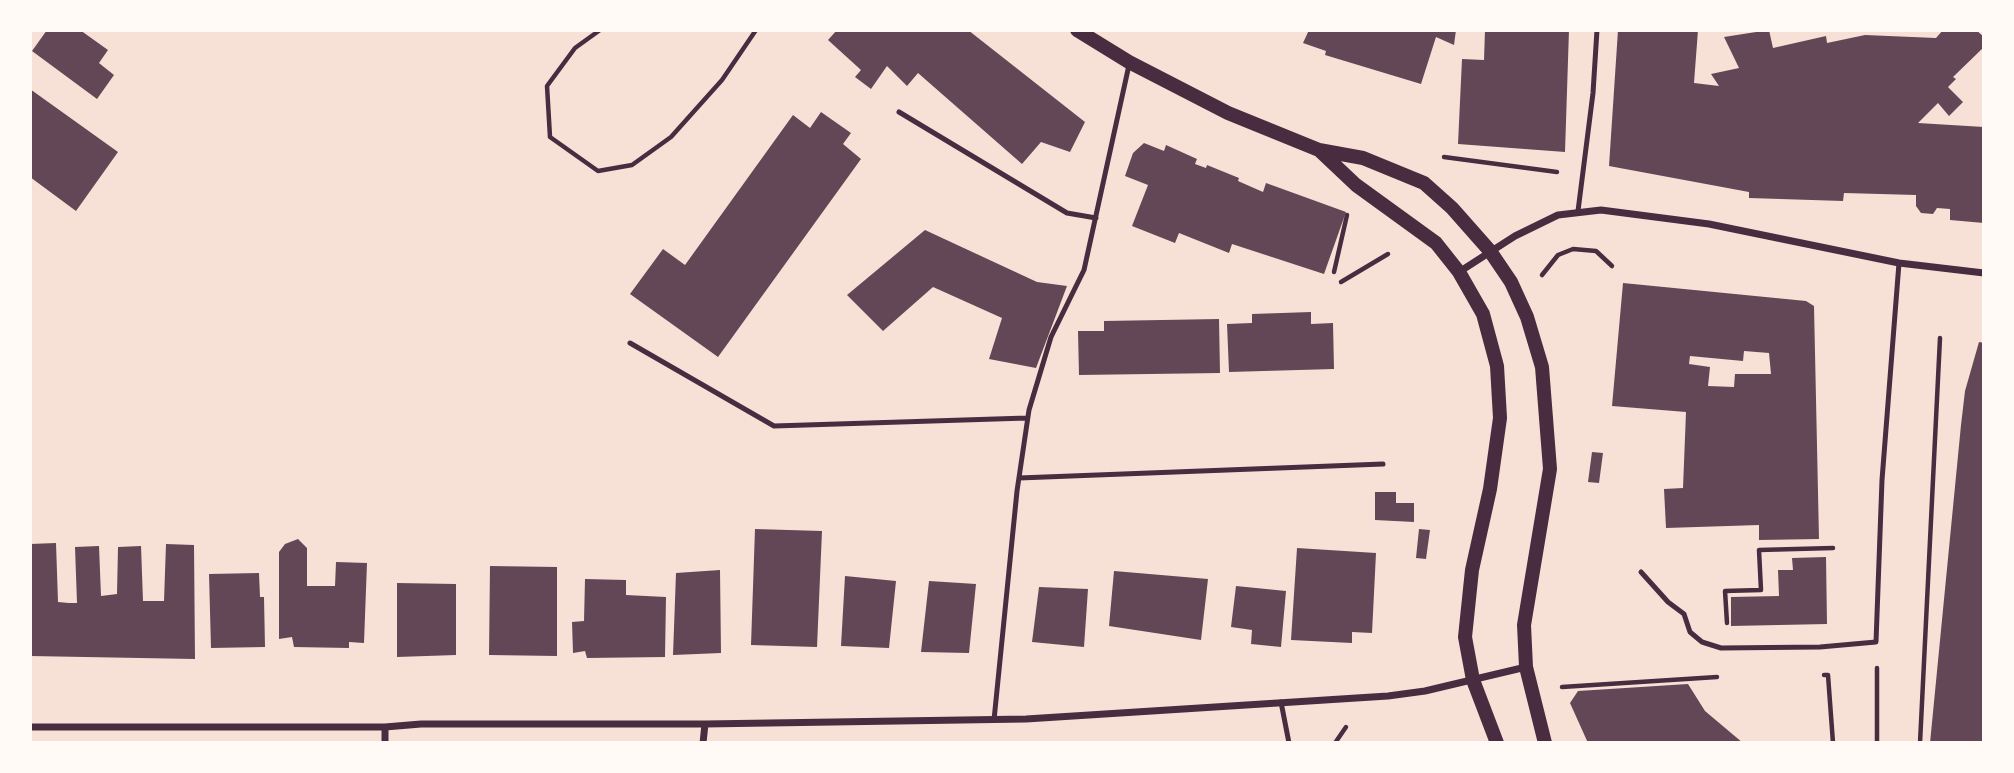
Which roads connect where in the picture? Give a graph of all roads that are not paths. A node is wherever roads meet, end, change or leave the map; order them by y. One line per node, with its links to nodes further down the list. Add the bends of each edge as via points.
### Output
1 (1080, 30): 3 (main road)
2 (1597, 30): 6 (lane)
3 (1129, 62): 5 (main road, via 1228,113); 7 (lane)
4 (899, 112): 7 (lane, via 1067,213)
5 (1319, 150): 8 (main road, via 1363,158 1424,183); 10 (main road, via 1356,185 1436,243)
6 (1578, 211): 8 (street, via 1549,219); 9 (street, via 1709,224)
7 (1096, 218): 13 (lane, via 1084,270 1051,337)
8 (1490, 251): 10 (street); 17 (main road, via 1527,317 1542,367 1550,469 1524,625)
9 (1899, 263): 11 (street); 16 (lane, via 1882,480 1876,642 1727,648 1702,642 1690,632 1684,614)
10 (1459, 272): 18 (main road, via 1483,314 1497,366 1500,418 1468,592 1465,637)
11 (1984, 273)
12 (630, 343): 13 (lane, via 774,426)
13 (1027, 418): 15 (lane)
14 (1382, 464): 15 (lane)
15 (1019, 478): 20 (lane)
16 (1641, 572)
17 (1526, 667): 18 (street); 28 (main road)
18 (1473, 680): 19 (street, via 1388,696); 27 (main road)
19 (1281, 702): 20 (street); 26 (lane)
20 (993, 720): 21 (street)
21 (705, 724): 23 (street); 25 (street)
22 (30, 727): 23 (street)
23 (385, 727): 24 (street)
24 (385, 743)
25 (703, 743)
26 (1289, 743)
27 (1497, 743)
28 (1545, 743)

